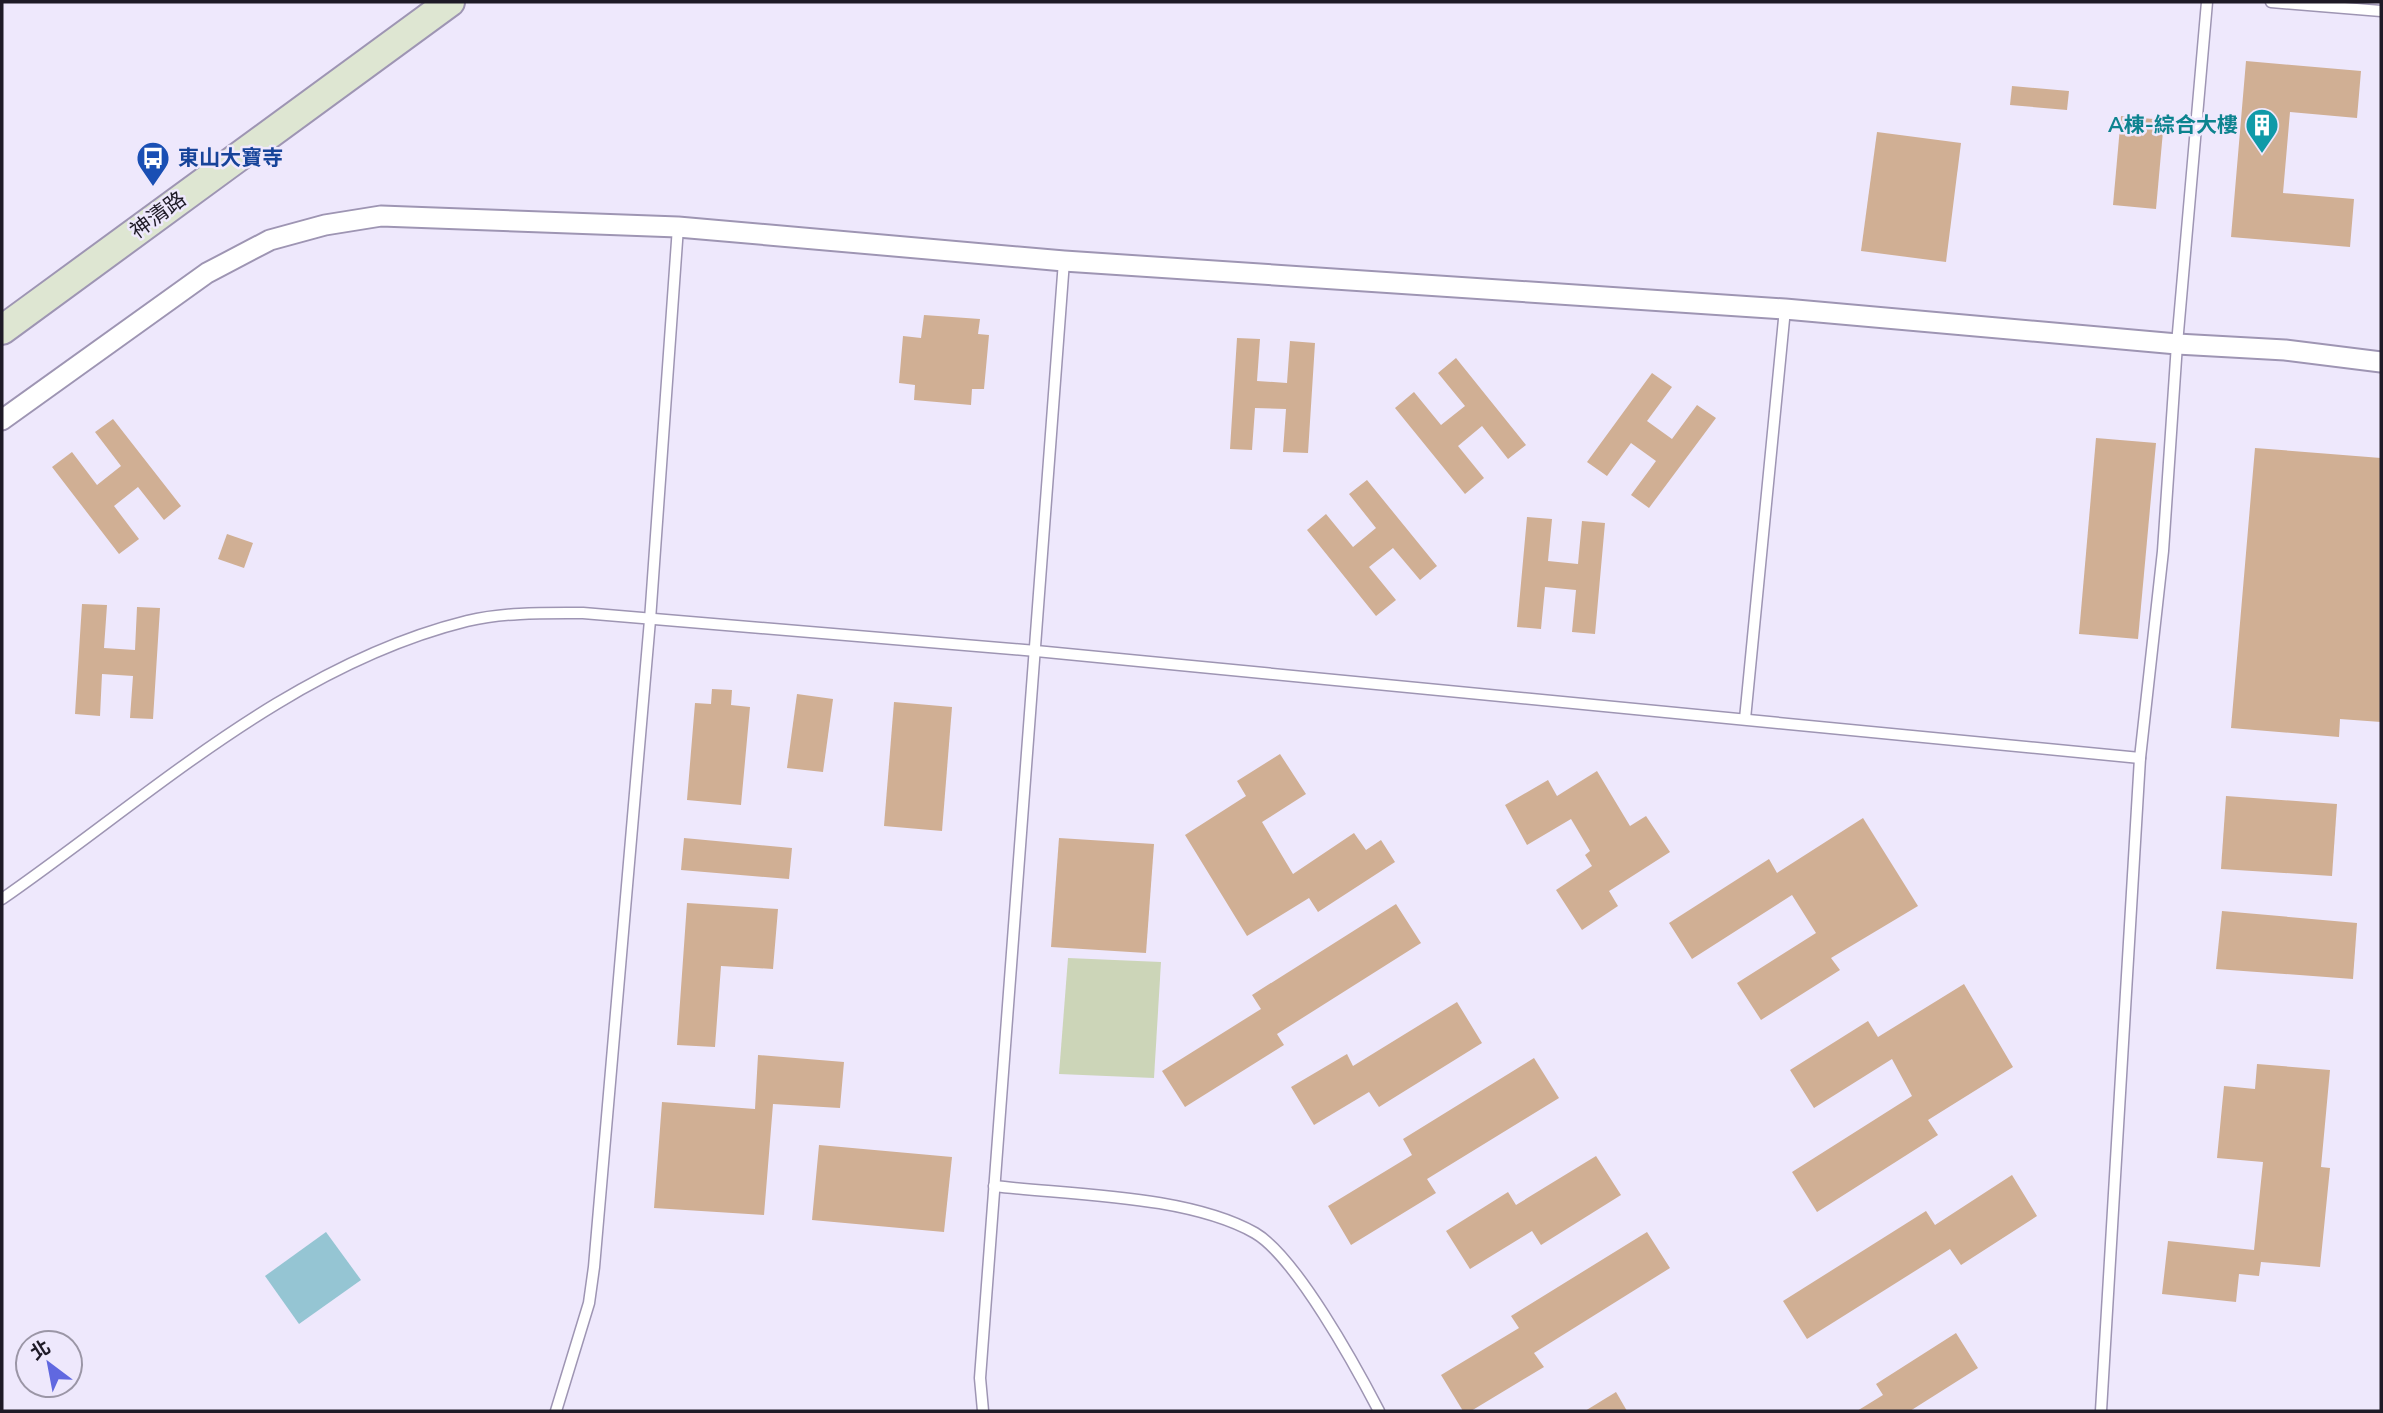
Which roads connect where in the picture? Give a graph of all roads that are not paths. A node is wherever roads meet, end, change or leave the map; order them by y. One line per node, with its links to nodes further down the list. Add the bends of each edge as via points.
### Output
1 (450, 2): 8 (street, 神清路)
2 (2207, 2): 9 (lane)
3 (2271, 2): 4 (lane)
4 (2381, 10)
5 (678, 227): 6 (street); 11 (street, via 381,216 270,240 207,273); 12 (lane)
6 (1063, 261): 7 (street); 13 (lane)
7 (1785, 309): 9 (street); 14 (lane)
8 (2, 330)
9 (2177, 344): 10 (street, via 2285,350); 15 (lane)
10 (2381, 362)
11 (2, 420)
12 (650, 620): 13 (lane); 16 (lane, via 583,613 515,613 468,621 405,641 323,677 247,722); 18 (lane, via 594,1268 589,1303)
13 (1037, 651): 14 (lane); 17 (lane)
14 (1745, 719): 15 (lane)
15 (2140, 758): 21 (lane)
16 (2, 900)
17 (994, 1186): 19 (lane, via 979,1378); 20 (lane, via 1187,1207 1256,1234 1319,1307)
18 (556, 1411)
19 (983, 1411)
20 (1379, 1411)
21 (2101, 1411)

